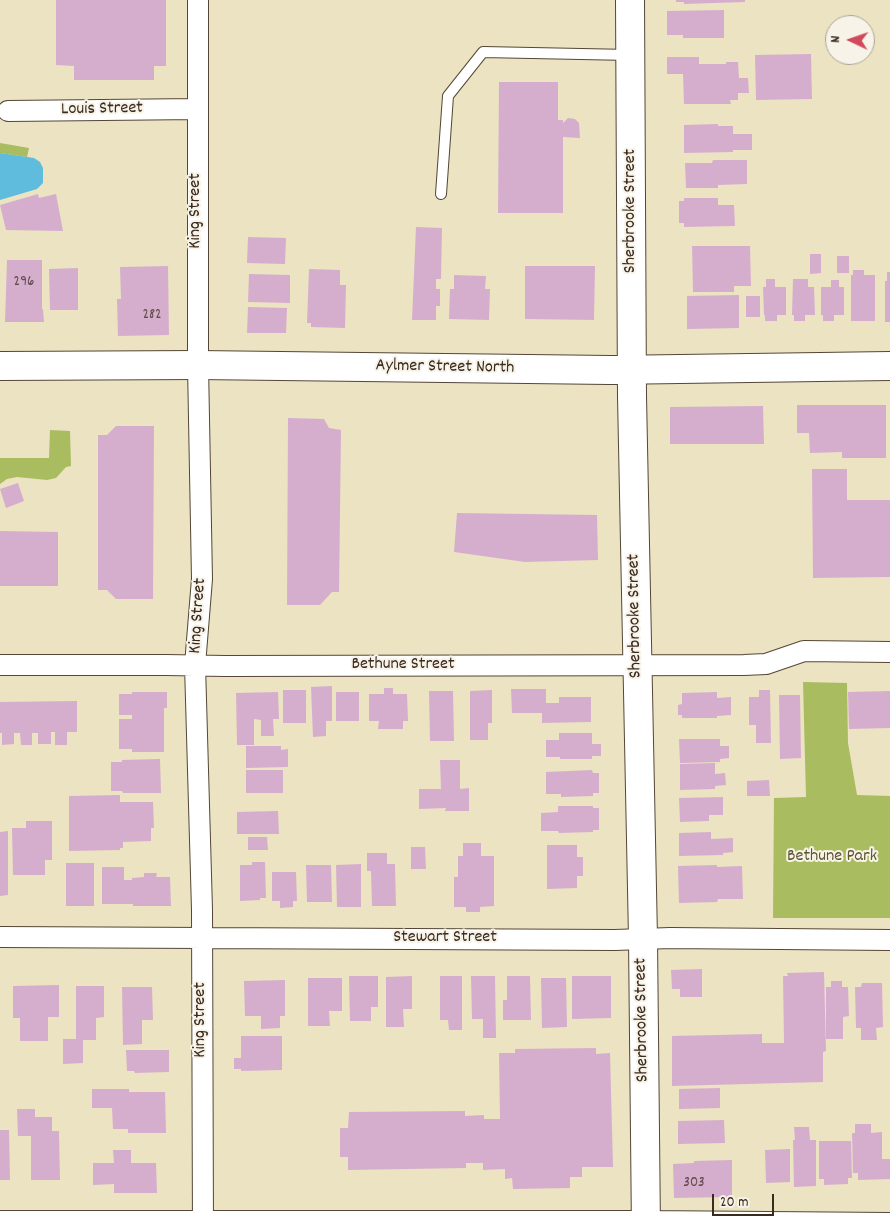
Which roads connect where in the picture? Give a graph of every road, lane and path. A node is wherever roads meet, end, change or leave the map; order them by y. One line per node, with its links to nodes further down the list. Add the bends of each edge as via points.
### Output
1 (198, 0): 4 (street, King Street)
2 (630, 0): 3 (main road, Sherbrooke Street)
3 (631, 55): 6 (lane, via 483,52 448,96); 10 (main road, Sherbrooke Street)
4 (197, 110): 5 (street, Louis Street); 7 (street, King Street)
5 (8, 111)
6 (441, 194)
7 (198, 365): 8 (main road, Aylmer Street North); 10 (main road, Aylmer Street North); 13 (street, King Street, via 202,579)
8 (0, 366)
9 (890, 366): 10 (main road, Aylmer Street North)
10 (632, 370): 14 (main road, Sherbrooke Street)
11 (890, 652): 14 (street, Bethune Street, via 804,652 766,664 744,666)
12 (0, 665): 13 (street, Bethune Street)
13 (195, 665): 14 (street, Bethune Street); 16 (street, King Street)
14 (637, 665): 17 (main road, Sherbrooke Street)
15 (0, 937): 16 (street, Stewart Street)
16 (202, 937): 17 (street, Stewart Street); 22 (street, King Street)
17 (643, 938): 18 (street, Stewart Street); 21 (main road, Sherbrooke Street)
18 (890, 940)
19 (0, 1225): 22 (main road)
20 (890, 1227): 21 (main road)
21 (646, 1228): 22 (main road)
22 (203, 1229)

